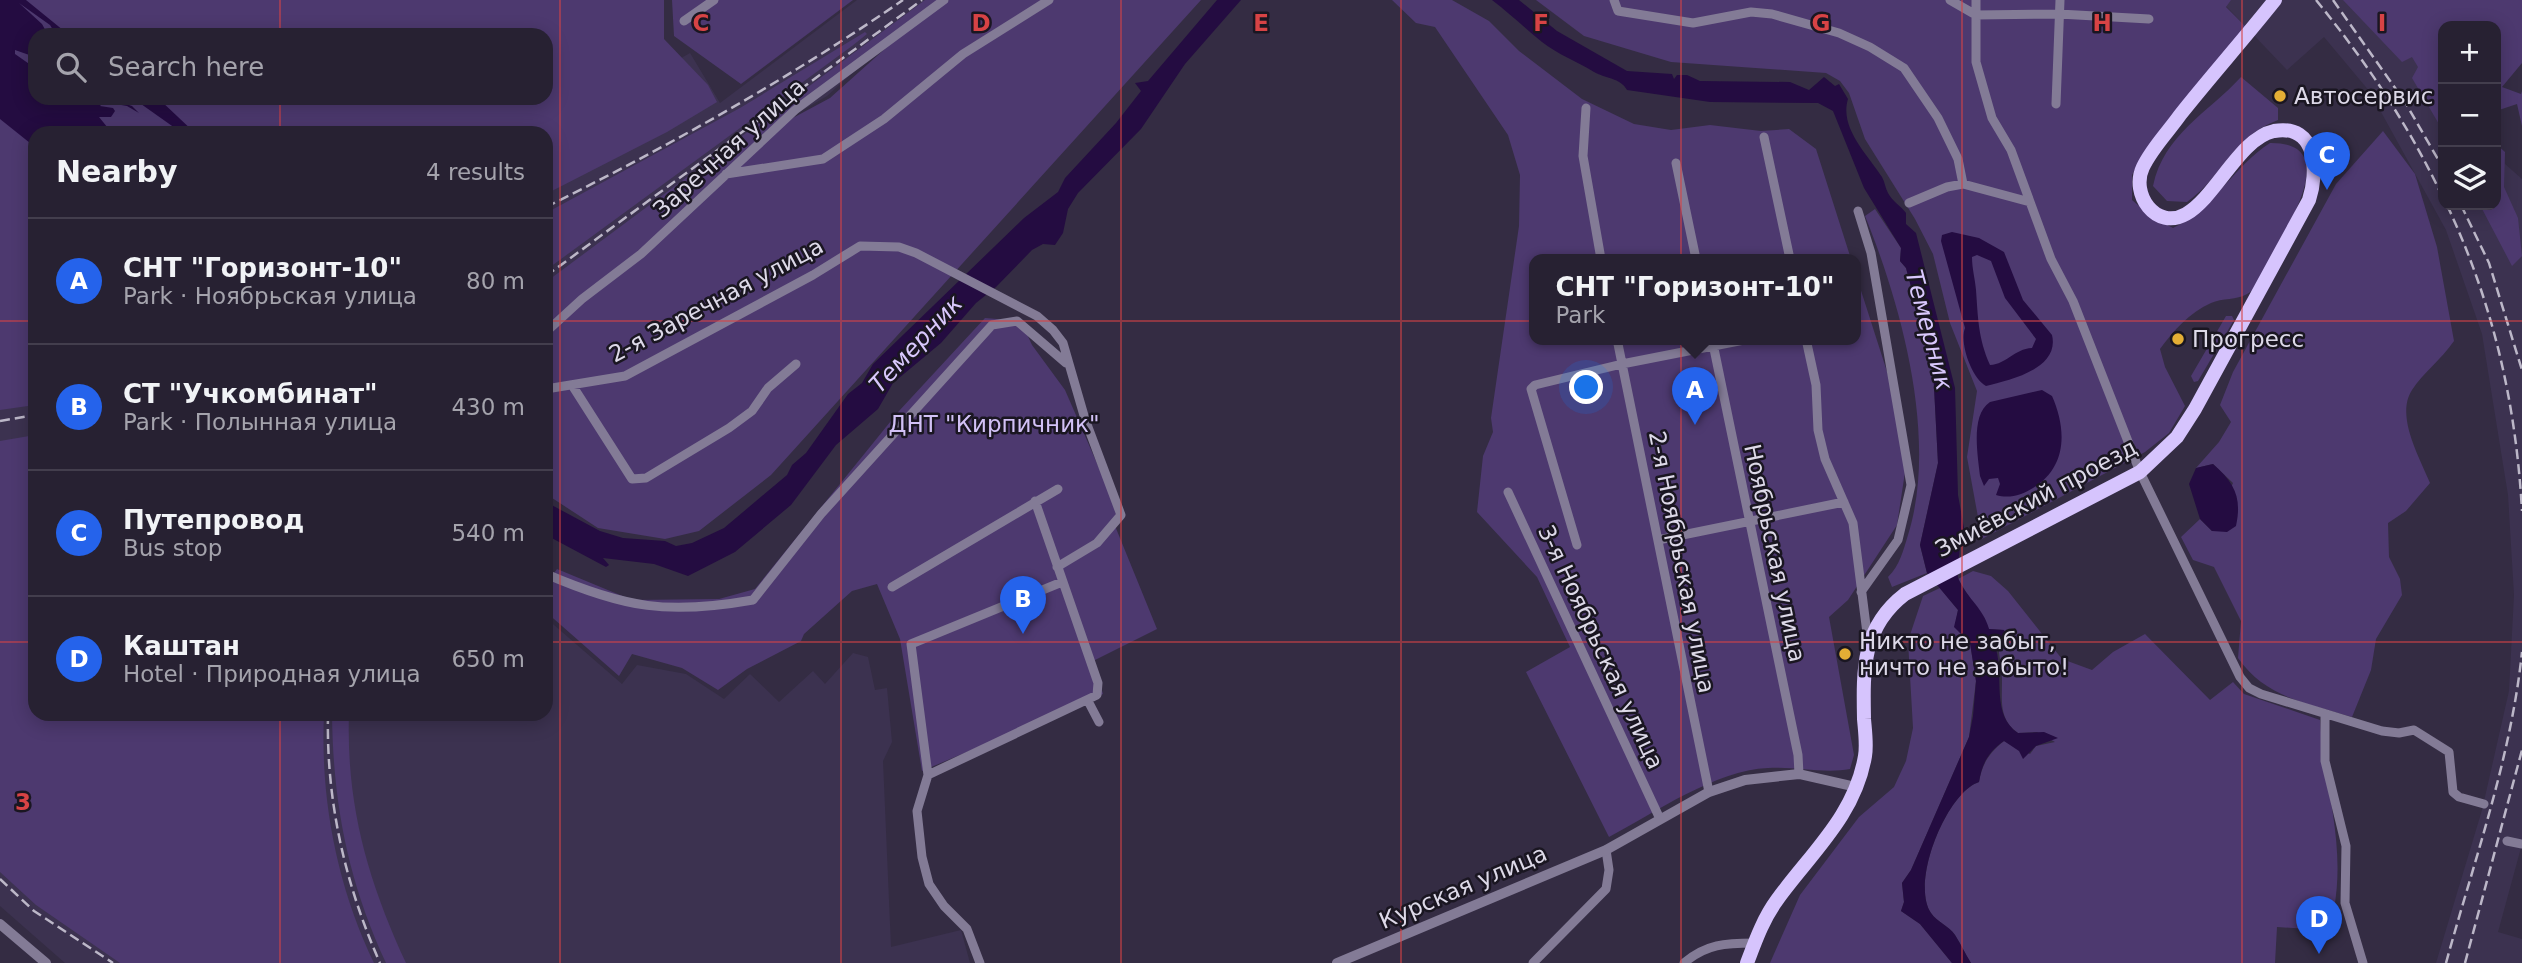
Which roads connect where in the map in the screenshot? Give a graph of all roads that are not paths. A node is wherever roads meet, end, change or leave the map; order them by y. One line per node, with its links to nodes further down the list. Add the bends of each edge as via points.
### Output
1 (714, 0): 12 (street)
2 (944, 0): 17 (street, Заречная улица, via 795,110)
3 (1049, 0): 17 (street, via 963,54 884,119 822,159)
4 (1614, 0): 18 (street, via 1618,11 1693,23 1751,12 1772,14 1870,47 1904,68 1958,159)
5 (1950, 0): 10 (street)
6 (1976, 0): 10 (street)
7 (2060, 0): 9 (street)
8 (2274, 1): 35 (main road, Змиёвский проезд, via 2164,137 2143,167 2138,188 2145,204 2158,215 2185,215 2256,141 2281,131 2298,136 2309,147 2316,179 2309,200 2186,424)
9 (2059, 13): 10 (street); 11 (street); 13 (street)
10 (1976, 15): 19 (street, via 1976,62 1992,118 2011,150)
11 (2149, 19)
12 (684, 21)
13 (2056, 104)
14 (1586, 108): 22 (street, via 1583,156)
15 (1765, 137): 24 (street)
16 (1676, 163): 23 (street)
17 (726, 174): 25 (street, Заречная улица, via 641,254)
18 (1963, 184): 19 (street); 20 (street)
19 (2030, 202): 35 (street)
20 (1909, 203)
21 (1858, 211): 47 (street, via 1871,253 1911,485 1898,540)
22 (1600, 254)
23 (1695, 254)
24 (1789, 254)
25 (553, 326)
26 (1618, 345): 32 (street, 2-я Ноябрьская улица)
27 (1703, 345): 32 (street)
28 (1712, 345): 40 (street, Ноябрьская улица)
29 (1807, 345): 39 (street, via 1818,430)
30 (1066, 363): 33 (street, 2-я Заречная улица, via 1063,343 1037,316 899,247 860,246 625,376); 43 (street, via 1121,515 1097,543); 44 (street, via 1017,321 992,325 821,514 753,600 710,608 666,609 622,603)
31 (796, 364): 33 (street, via 768,388 752,411 646,478 632,479)
32 (1622, 364): 41 (street, 2-я Ноябрьская улица); 42 (street, via 1535,385 1531,390)
33 (572, 385): 34 (street, 2-я Заречная улица)
34 (553, 388)
35 (2140, 472): 48 (main road, Змиёвский проезд, via 1905,594 1873,629); 50 (street, via 2249,688)
36 (1058, 489): 38 (street)
37 (1508, 492): 57 (street, 3-я Ноябрьская улица)
38 (1035, 501): 43 (street); 46 (street)
39 (1844, 502): 40 (street); 47 (street, via 1853,523)
40 (1749, 522): 41 (street); 52 (street, Ноябрьская улица)
41 (1658, 540): 55 (street, 2-я Ноябрьская улица)
42 (1577, 545)
43 (1057, 567): 45 (street)
44 (553, 577)
45 (1062, 582): 49 (street, via 1098,683 1097,695); 53 (street, via 911,644)
46 (892, 587)
47 (1861, 592): 48 (street)
48 (1869, 647): 54 (main road, Змиёвский проезд, via 1864,672 1865,755)
49 (1088, 701): 51 (street); 53 (street)
50 (2325, 713): 56 (street, via 2382,731 2414,730 2449,752 2453,792); 69 (street, via 2325,761 2346,846 2345,903)
51 (1100, 722)
52 (1799, 774): 54 (street); 55 (street, Курская улица, via 1745,780)
53 (928, 775): 64 (street, via 917,811 929,884 967,929)
54 (1856, 788): 62 (main road, Змиёвский проезд, via 1830,835 1776,901)
55 (1709, 792): 57 (street, Курская улица)
56 (2484, 804)
57 (1660, 819): 60 (street, Курская улица)
58 (2507, 841): 59 (street)
59 (2522, 844)
60 (1606, 850): 65 (street, Курская улица); 66 (street, via 1606,889)
61 (0, 924): 63 (street)
62 (1754, 943): 67 (street, via 1705,948); 68 (main road, Змиёвский проезд)
63 (46, 963)
64 (980, 963)
65 (1337, 963)
66 (1533, 963)
67 (1684, 963)
68 (1747, 963)
69 (2363, 963)

